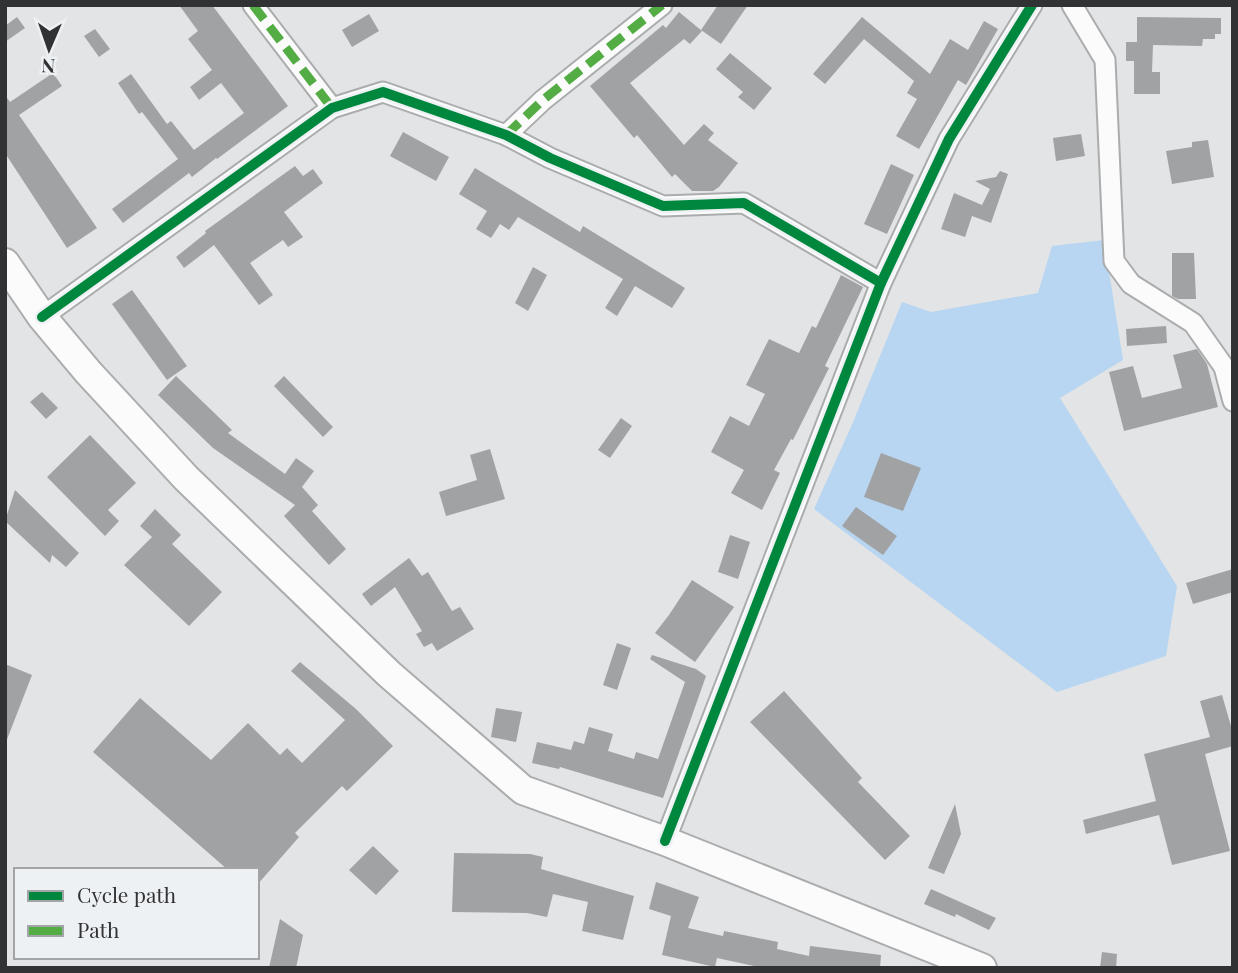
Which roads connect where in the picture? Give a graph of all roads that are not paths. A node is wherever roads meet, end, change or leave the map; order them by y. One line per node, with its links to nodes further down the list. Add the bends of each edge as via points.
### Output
1 (253, 5): 5 (street)
2 (662, 5): 6 (street, via 542,100)
3 (1032, 5): 8 (street, via 949,139)
4 (1072, 5): 10 (street, via 1105,60 1114,261 1131,284 1193,323 1224,366)
5 (332, 108): 6 (street, via 383,92); 9 (street)
6 (506, 135): 8 (street, via 663,206 744,203)
7 (5, 263): 9 (main road)
8 (881, 283): 11 (street)
9 (42, 317): 11 (main road, via 187,478 389,674 523,790)
10 (1233, 401)
11 (665, 841): 12 (main road)
12 (972, 963): 13 (street)
13 (993, 968)

